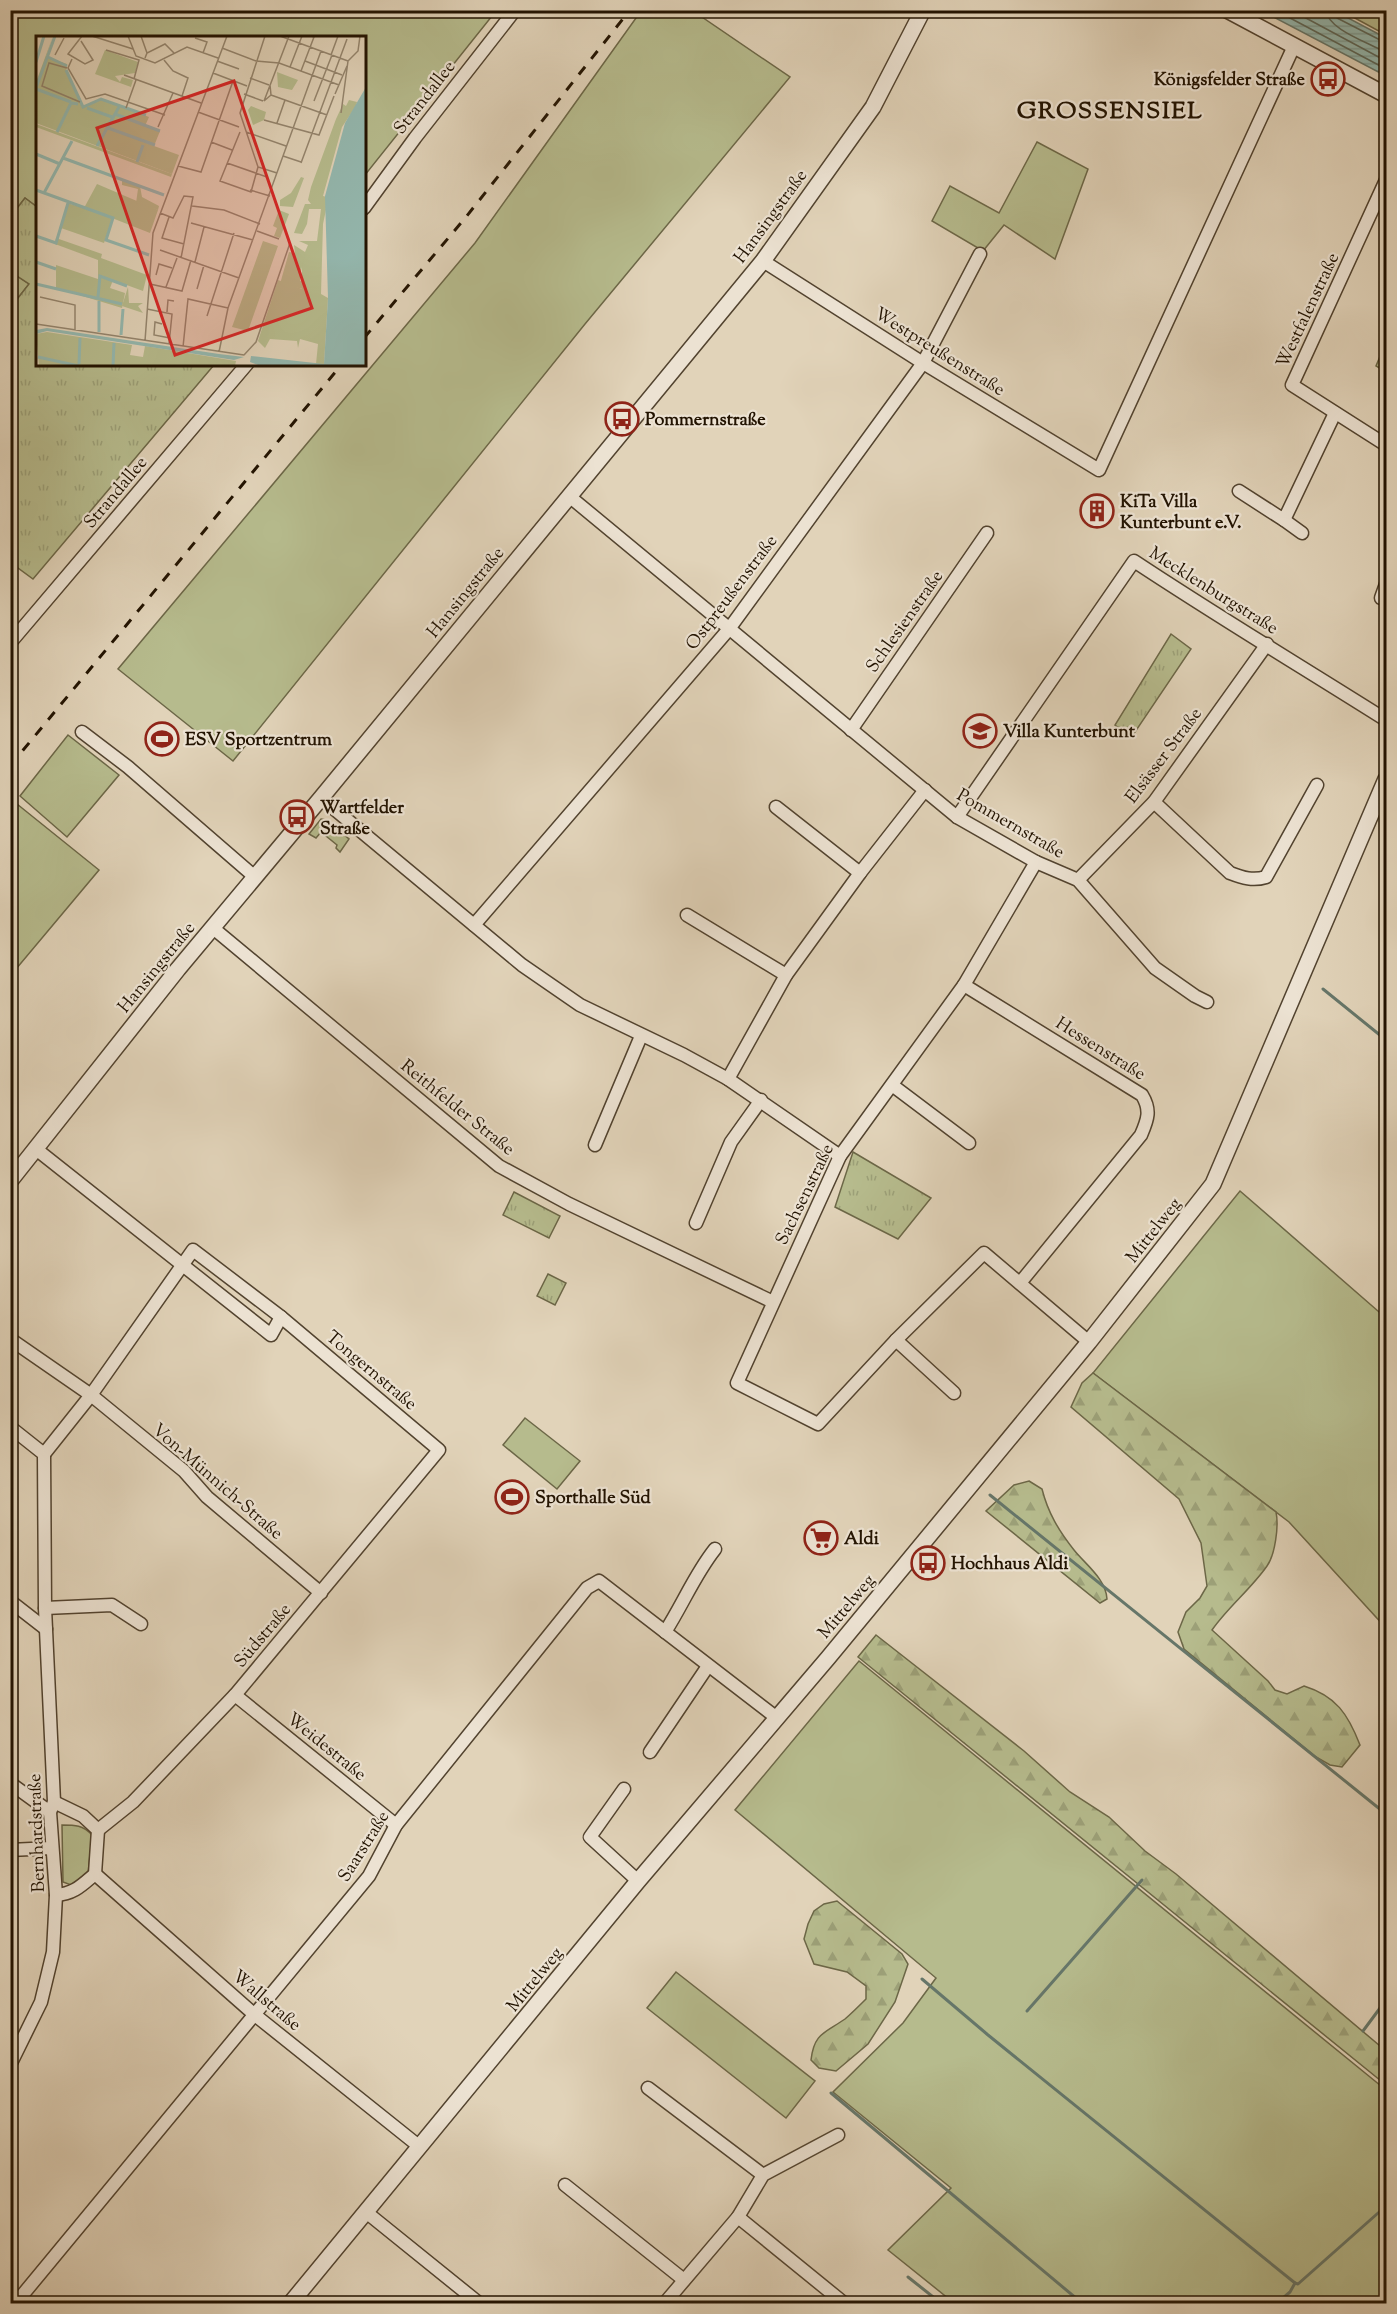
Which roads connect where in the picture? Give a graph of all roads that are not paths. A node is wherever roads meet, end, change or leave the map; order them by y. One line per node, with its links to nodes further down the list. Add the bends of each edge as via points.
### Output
1 (515, 10): 7 (street, Strandallee)
2 (923, 10): 9 (street, Hansingstraße, via 873,107)
3 (1227, 10): 4 (street)
4 (1294, 46): 5 (street); 10 (street, Westpreußenstraße, via 1100,470)
5 (1386, 95)
6 (1386, 180): 12 (street, Westfalenstraße, via 1292,385)
7 (366, 205)
8 (980, 254): 10 (street, Ostpreußenstraße)
9 (763, 261): 10 (street, Westpreußenstraße); 15 (street, Hansingstraße)
10 (922, 363): 21 (street, Ostpreußenstraße)
11 (246, 366): 22 (street, Strandallee)
12 (1335, 413): 13 (street, Westfalenstraße); 16 (street)
13 (1386, 445)
14 (1239, 491): 16 (street)
15 (569, 496): 21 (street, Pommernstraße); 30 (street, Hansingstraße)
16 (1284, 520): 17 (street)
17 (1302, 532)
18 (987, 533): 25 (street, Schlesienstraße)
19 (1386, 584): 20 (street)
20 (1381, 598)
21 (729, 629): 25 (street, Pommernstraße); 39 (street, Ostpreußenstraße)
22 (10, 643)
23 (1267, 644): 24 (street, Mecklenburgstraße); 31 (street, Elsässer Straße); 33 (street, Mecklenburgstraße, via 1134,561)
24 (1386, 720)
25 (851, 730): 29 (street, Pommernstraße)
26 (82, 732): 36 (street)
27 (1386, 779): 60 (street, Mittelweg, via 1213,1184)
28 (1317, 785): 31 (street, via 1266,877 1258,879 1230,873)
29 (925, 790): 33 (street, Pommernstraße); 35 (street)
30 (321, 798): 36 (street, Hansingstraße); 39 (street)
31 (1154, 802): 37 (street, Elsässer Straße)
32 (776, 807): 35 (street)
33 (957, 817): 34 (street, Pommernstraße)
34 (1036, 862): 37 (street, Pommernstraße); 42 (street, Sachsenstraße)
35 (860, 873): 41 (street)
36 (255, 876): 40 (street, Hansingstraße)
37 (1078, 880): 43 (street, Pommernstraße, via 1155,968)
38 (687, 915): 41 (street)
39 (474, 925): 44 (street, via 522,965 580,1005)
40 (213, 928): 50 (street, Hansingstraße); 56 (street, Reithfelder Straße, via 499,1167)
41 (786, 975): 45 (street)
42 (964, 985): 46 (street, Sachsenstraße); 55 (street, Hessenstraße, via 1142,1095 1149,1106 1141,1134)
43 (1207, 1002)
44 (642, 1036): 45 (street); 49 (street)
45 (728, 1079): 47 (street)
46 (892, 1085): 48 (street); 51 (street, Sachsenstraße)
47 (761, 1100): 51 (street); 53 (street, via 731,1142)
48 (969, 1143)
49 (595, 1144)
50 (36, 1149): 52 (street, Hansingstraße); 54 (street)
51 (840, 1156): 56 (street, Sachsenstraße)
52 (10, 1181)
53 (696, 1223)
54 (183, 1266): 57 (street, Tongernstraße, via 193,1250); 57 (street, via 271,1335); 62 (street)
55 (1020, 1283): 59 (street, Sachsenstraße, via 984,1253); 60 (street, Sachsenstraße)
56 (773, 1302): 59 (street, Sachsenstraße, via 737,1383 818,1424)
57 (281, 1317): 64 (street, Tongernstraße)
58 (10, 1339): 62 (street, Von-Münnich-Straße)
59 (896, 1340): 61 (street)
60 (1089, 1342): 75 (street, Mittelweg)
61 (954, 1393)
62 (91, 1395): 65 (street); 67 (street, Von-Münnich-Straße, via 184,1471 207,1497)
63 (10, 1427): 65 (street)
64 (439, 1450): 67 (street, Südstraße)
65 (44, 1454): 69 (street, Bernhardstraße)
66 (715, 1549): 72 (street, via 700,1568)
67 (321, 1593): 74 (street, Südstraße)
68 (10, 1601): 71 (street)
69 (45, 1608): 70 (street, via 112,1605); 71 (street, Bernhardstraße)
70 (141, 1624)
71 (46, 1629): 79 (street, Bernhardstraße)
72 (665, 1632): 73 (street, Saarstraße); 80 (street, Saarstraße, via 598,1581 587,1588)
73 (708, 1666): 75 (street, Saarstraße); 76 (street)
74 (235, 1695): 80 (street, Weidestraße); 81 (street, Südstraße, via 133,1802)
75 (777, 1718): 85 (street, Mittelweg)
76 (650, 1752)
77 (10, 1783): 79 (street)
78 (624, 1789): 85 (street, via 590,1837)
79 (52, 1807): 81 (street, via 83,1816); 82 (street, Bernhardstraße)
80 (396, 1825): 87 (street, Saarstraße, via 369,1876)
81 (98, 1830): 84 (street)
82 (52, 1848): 83 (street); 86 (street, Bernhardstraße)
83 (10, 1850)
84 (95, 1874): 86 (street, via 69,1894); 87 (street, Wallstraße)
85 (638, 1881): 91 (street, Mittelweg)
86 (56, 1895): 88 (street, Bernhardstraße, via 53,1952 41,2002)
87 (255, 2015): 91 (street, Wallstraße); 97 (street, Saarstraße)
88 (10, 2066)
89 (648, 2088): 92 (street)
90 (838, 2135): 92 (street)
91 (420, 2147): 94 (street, Mittelweg)
92 (763, 2175): 95 (street)
93 (565, 2185): 96 (street)
94 (366, 2212): 98 (street, Mittelweg); 99 (street)
95 (738, 2217): 96 (street); 101 (street)
96 (684, 2280): 100 (street)
97 (15, 2304)
98 (290, 2304)
99 (480, 2304)
100 (664, 2304)
101 (845, 2304)

